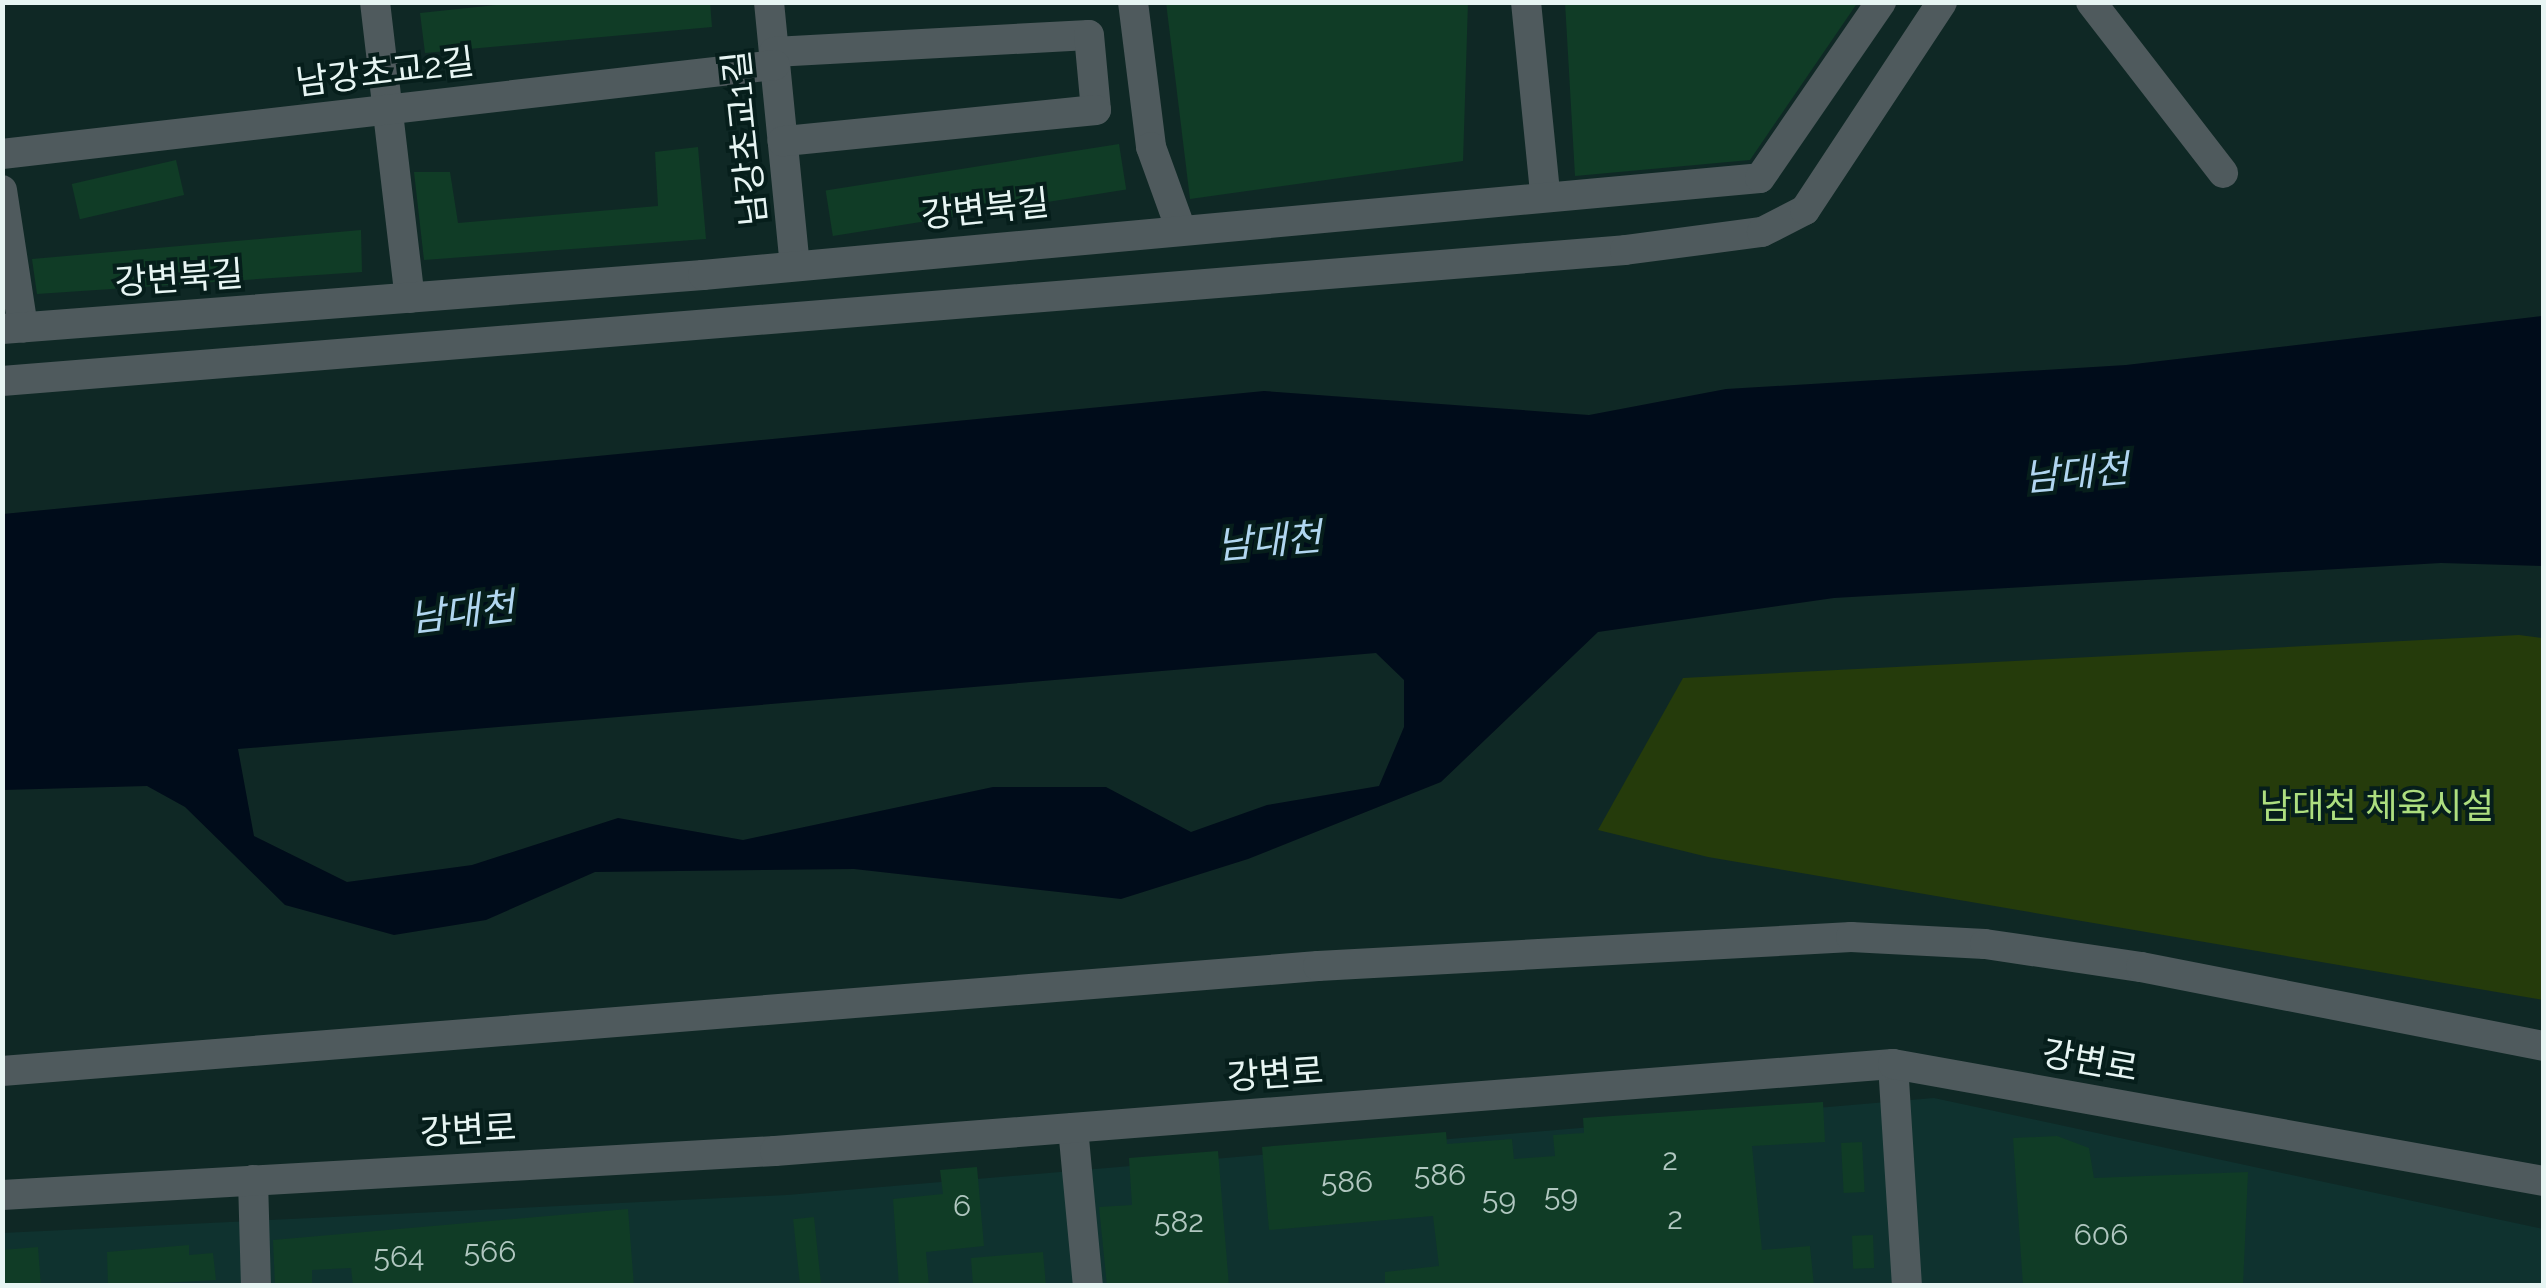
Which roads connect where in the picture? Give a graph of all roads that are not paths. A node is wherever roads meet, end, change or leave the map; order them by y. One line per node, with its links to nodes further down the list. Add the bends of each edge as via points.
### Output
1 (375, 2): 9 (street)
2 (769, 2): 8 (street, 남강초교1길)
3 (1133, 2): 15 (street, via 1151,147)
4 (1526, 2): 14 (street)
5 (1881, 2): 14 (street, 강변북길, via 1770,173)
6 (1942, 2): 19 (street, via 1805,210 1762,232 1624,250)
7 (2091, 2): 12 (street)
8 (775, 59): 9 (street, 남강초교2길); 10 (street, 남강초교1길); 10 (street, 남강초교2길, via 1089,35 1096,110)
9 (382, 110): 11 (street, 남강초교2길); 17 (street)
10 (783, 140): 16 (street, 남강초교1길)
11 (2, 154)
12 (2223, 172)
13 (2, 190): 18 (street)
14 (1545, 192): 15 (street, 강변북길)
15 (1180, 227): 16 (street, 강변북길)
16 (796, 266): 17 (street, 강변북길)
17 (410, 298): 18 (street, 강변북길)
18 (13, 328)
19 (2, 381)
20 (2544, 1046): 22 (street, via 2128,965 1985,944 1851,937 1318,966)
21 (1894, 1064): 23 (street, 강변로); 25 (street, 강변로); 29 (street)
22 (2, 1071)
23 (1073, 1128): 24 (street, 강변로); 28 (street)
24 (253, 1180): 26 (street, 강변로); 27 (street)
25 (2544, 1182)
26 (2, 1194)
27 (256, 1286)
28 (1088, 1286)
29 (1907, 1286)

